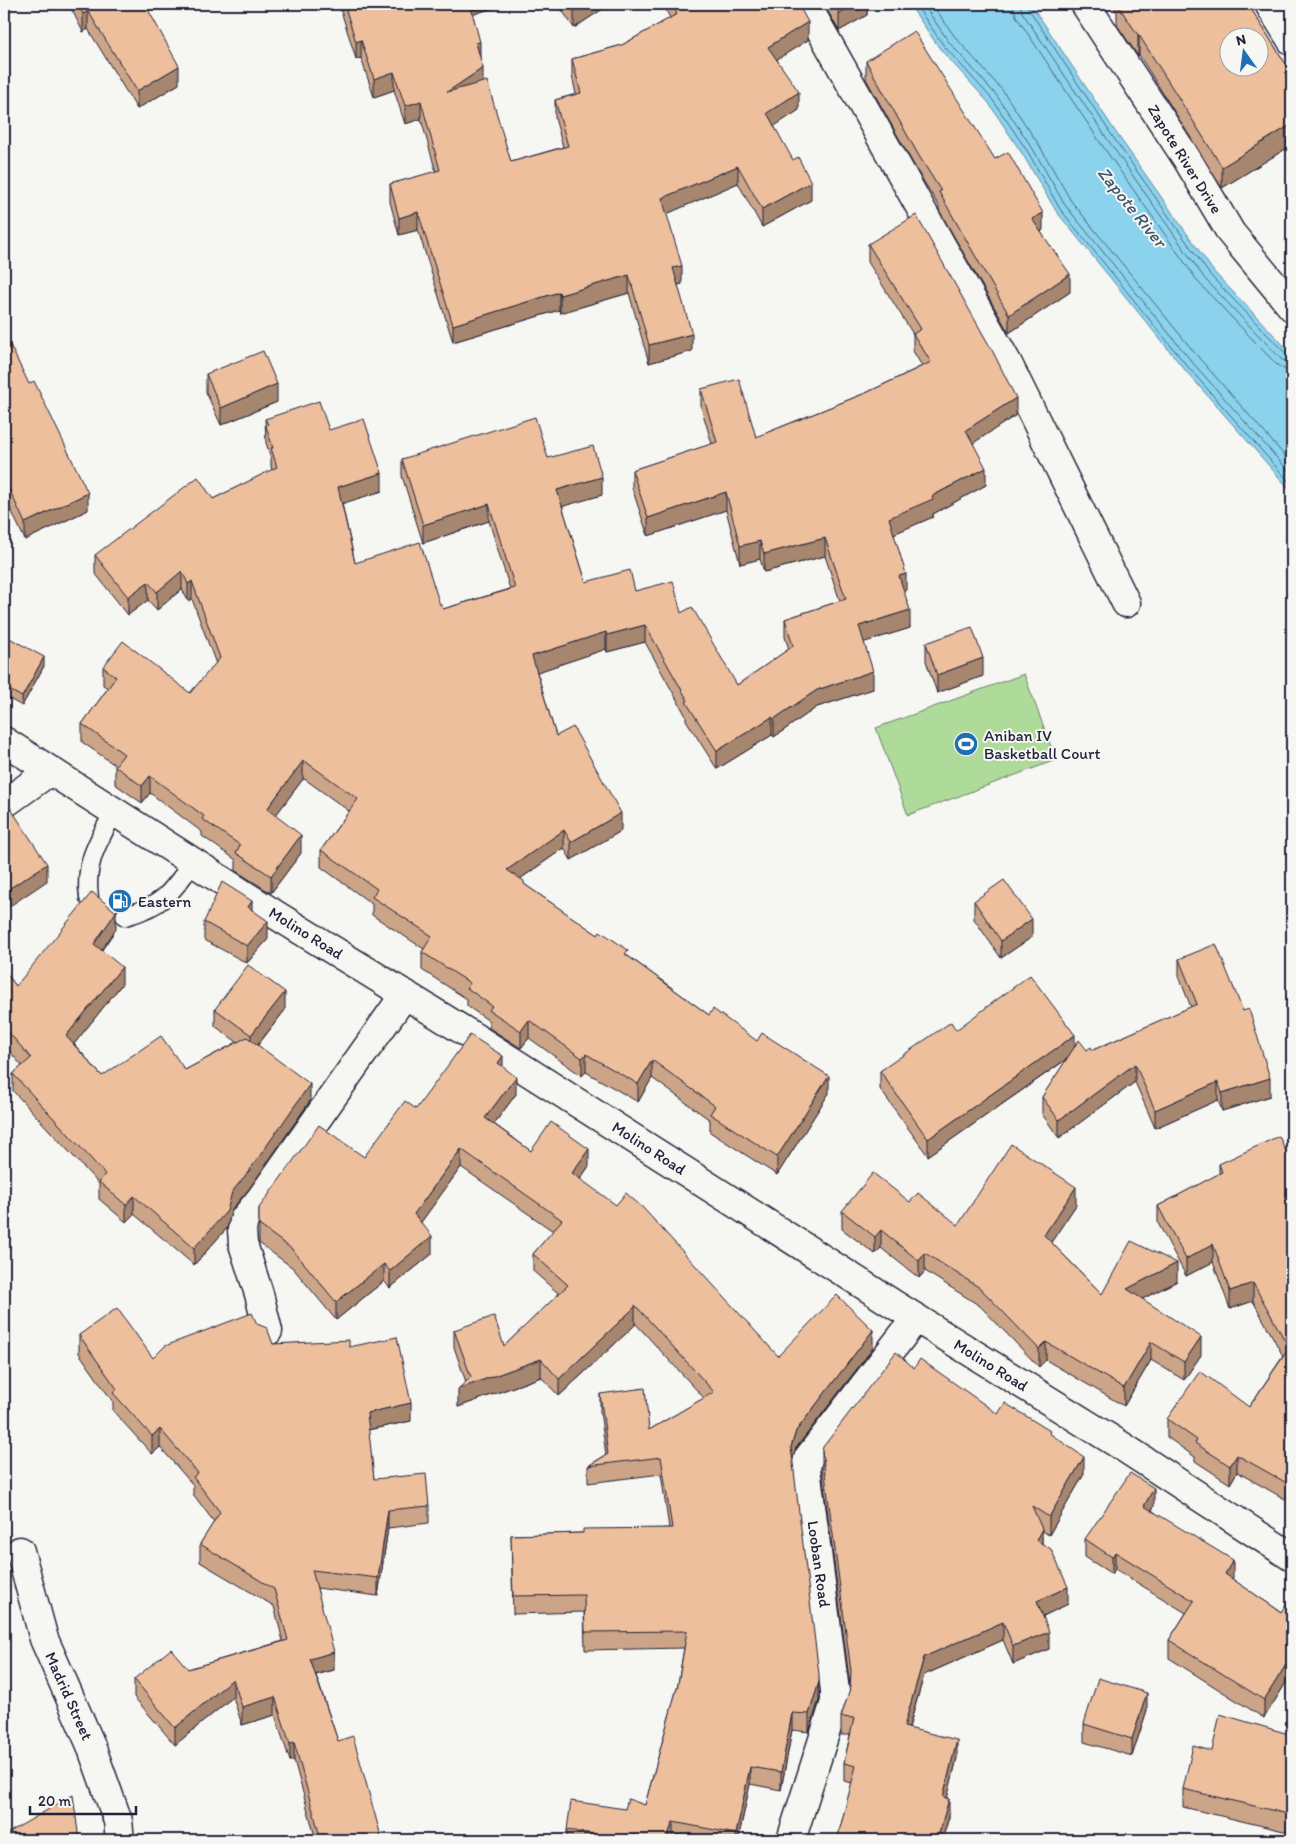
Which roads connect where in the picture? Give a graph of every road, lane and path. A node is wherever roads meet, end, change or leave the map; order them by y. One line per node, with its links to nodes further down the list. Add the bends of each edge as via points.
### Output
1 (806, 4): 6 (street, via 1007,362)
2 (1085, 4): 5 (street, Zapote River Drive, via 1187,159 1231,233)
3 (1269, 4): 4 (street)
4 (1292, 41)
5 (1292, 307)
6 (1126, 603)
7 (4, 741): 8 (street, Molino Road)
8 (50, 771): 9 (street); 10 (street, Molino Road)
9 (4, 804)
10 (114, 812): 11 (street, Molino Road); 12 (lane, via 93,853 87,883)
11 (193, 862): 13 (lane, via 162,901 145,911); 14 (street, Molino Road)
12 (89, 898)
13 (125, 916)
14 (405, 994): 15 (street, Molino Road); 16 (street, via 244,1219 243,1244)
15 (916, 1318): 18 (street, Molino Road); 20 (street, Looban Road, via 808,1458 806,1468 836,1691)
16 (268, 1331)
17 (20, 1552): 19 (street, Madrid Street, via 44,1639 90,1743 118,1821)
18 (1292, 1557)
19 (120, 1840)
20 (791, 1840)

